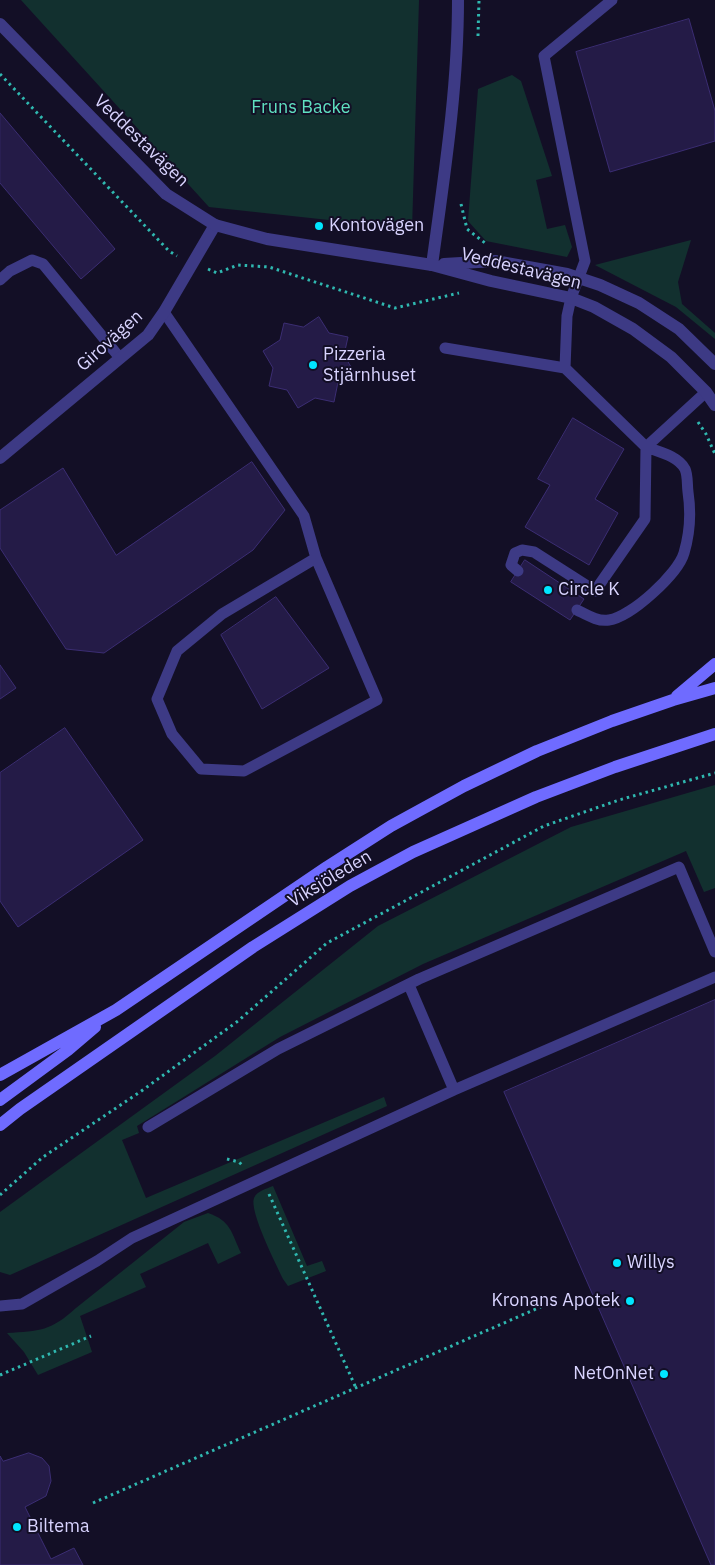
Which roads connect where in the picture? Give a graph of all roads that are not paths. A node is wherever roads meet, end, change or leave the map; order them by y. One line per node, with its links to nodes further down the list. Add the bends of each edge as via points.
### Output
1 (458, 0): 5 (street, via 452,120)
2 (612, 0): 6 (lane, via 544,56 585,261)
3 (0, 24): 4 (street, Veddestavägen, via 166,194)
4 (215, 225): 5 (street, Veddestavägen, via 268,239); 9 (street, Girovägen)
5 (432, 265): 6 (street, Veddestavägen, via 494,261); 8 (street, Veddestavägen)
6 (578, 278): 8 (lane); 12 (street, Veddestavägen, via 647,308 679,329)
7 (0, 280): 11 (lane, via 32,260 43,264)
8 (571, 298): 13 (lane); 14 (street, Veddestavägen, via 634,329 671,357)
9 (164, 312): 11 (street, Girovägen, via 148,335); 18 (lane, via 304,516)
10 (445, 348): 13 (lane)
11 (120, 358): 17 (street, Girovägen)
12 (715, 364)
13 (565, 368): 16 (lane)
14 (706, 392): 15 (street, Veddestavägen); 16 (lane)
15 (715, 405)
16 (646, 447): 19 (lane, via 645,519 595,591 534,552 522,550 515,553 511,565); 20 (lane, via 676,459 685,470 690,528 684,555 664,582 632,611 608,620 596,619)
17 (0, 458)
18 (316, 558): 18 (lane, via 377,700 244,771 201,769 172,734 157,699 177,651 222,614)
19 (518, 572)
20 (577, 610)
21 (715, 664): 23 (main road)
22 (715, 688): 23 (main road, Viksjöleden)
23 (673, 700): 28 (main road, Viksjöleden, via 537,751 391,826)
24 (715, 734): 32 (main road, Viksjöleden, via 536,796 413,852 350,886 253,947)
25 (715, 952): 27 (lane, via 679,867)
26 (715, 977): 30 (lane)
27 (408, 985): 30 (lane); 33 (lane, via 278,1049)
28 (116, 1010): 29 (main road, Viksjöleden); 31 (main road, Viksjöleden)
29 (0, 1075)
30 (454, 1090): 34 (lane, via 132,1238 22,1304)
31 (0, 1100)
32 (0, 1125)
33 (148, 1128)
34 (0, 1306)

